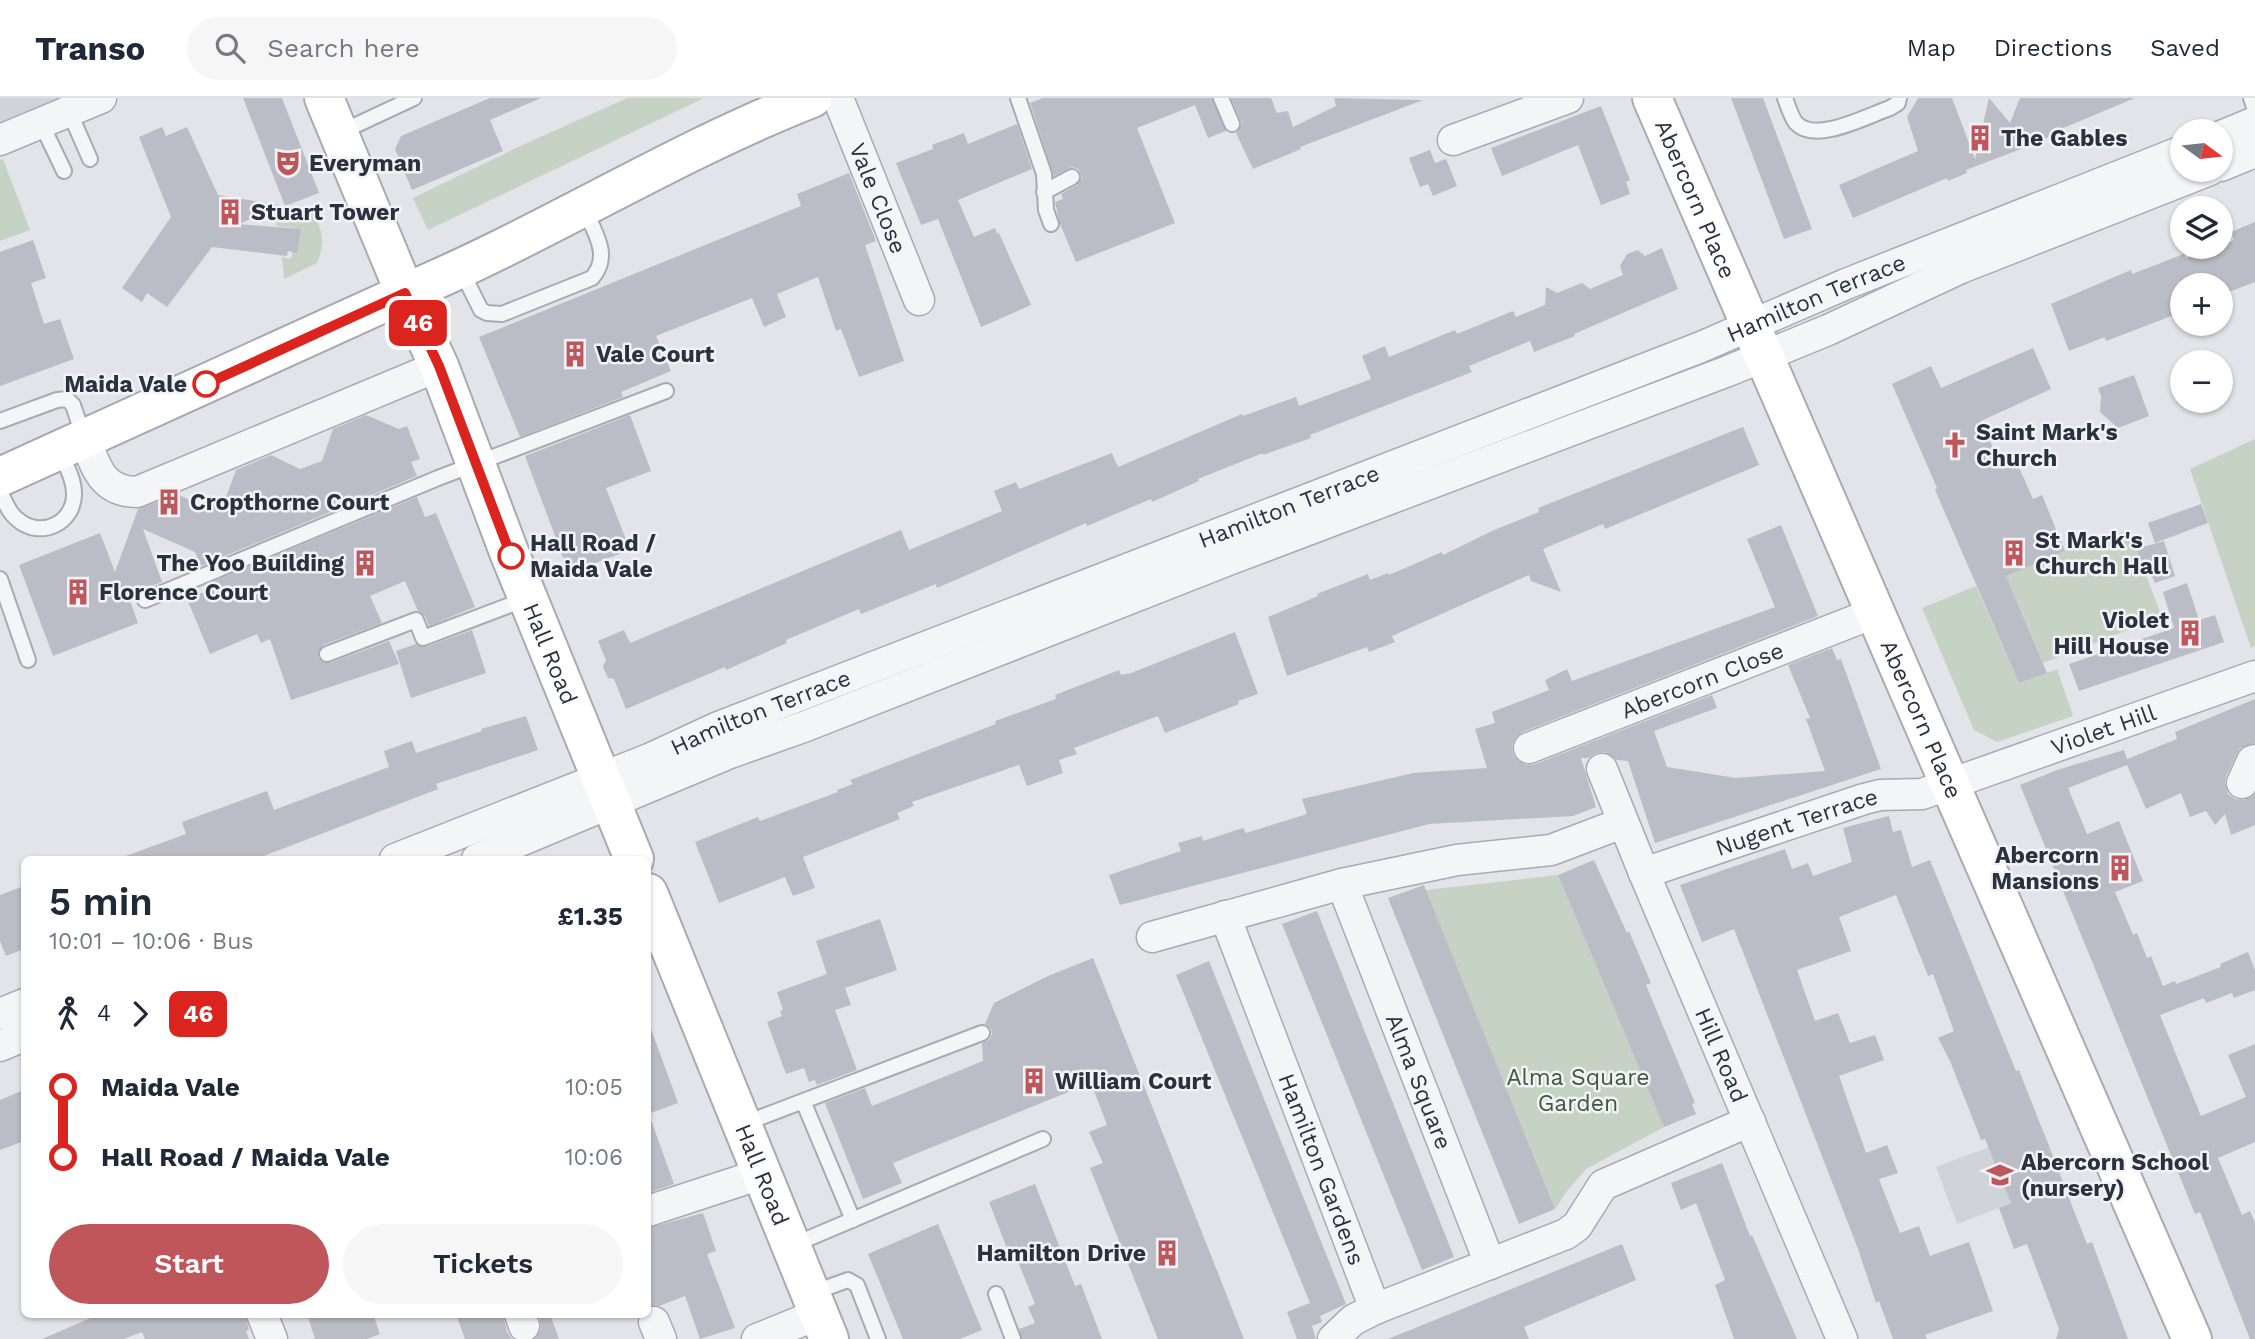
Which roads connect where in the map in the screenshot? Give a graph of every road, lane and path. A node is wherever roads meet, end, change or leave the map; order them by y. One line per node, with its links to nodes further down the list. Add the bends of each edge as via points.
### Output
1 (101, 98): 14 (street)
2 (324, 98): 19 (street, Hall Road)
3 (414, 98): 19 (lane)
4 (812, 98): 30 (street, via 713,141)
5 (838, 98): 34 (street, Vale Close)
6 (1018, 98): 29 (lane, via 1044,174)
7 (1222, 98): 17 (lane)
8 (1568, 98): 21 (street)
9 (1652, 98): 35 (street, Abercorn Place)
10 (1785, 98): 11 (lane, via 1794,122 1805,131 1819,133 1890,108)
11 (1899, 98)
12 (2251, 98): 13 (lane)
13 (2255, 110)
14 (69, 111): 16 (street); 24 (lane)
15 (2255, 122): 18 (street)
16 (41, 123): 20 (street); 26 (lane)
17 (1232, 124)
18 (2233, 131)
19 (339, 133): 33 (street, Hall Road)
20 (0, 140)
21 (1453, 140)
22 (2255, 152): 25 (street)
23 (2170, 156): 35 (street, Hamilton Terrace, via 1846,284)
24 (90, 159)
25 (2233, 161)
26 (64, 171)
27 (1072, 177): 29 (lane)
28 (2180, 182): 35 (street, Hamilton Terrace)
29 (1044, 192): 31 (lane)
30 (584, 206): 32 (street); 32 (lane, via 602,251 601,268 592,278 494,315 481,310)
31 (1051, 224)
32 (461, 270): 33 (street)
33 (405, 293): 36 (street, Hall Road); 39 (street)
34 (919, 300)
35 (1759, 341): 46 (street, Abercorn Place); 53 (street, Hamilton Terrace, via 1231,559 801,711 716,728 649,759)
36 (439, 366): 39 (street, via 138,492 124,492 104,479); 40 (street, Hall Road)
37 (666, 391): 40 (lane)
38 (0, 421): 39 (lane, via 66,399 73,405)
39 (72, 444): 41 (street); 42 (lane, via 73,508 54,526 41,529 18,521)
40 (475, 463): 44 (street, Hall Road); 45 (lane)
41 (0, 477)
42 (0, 491)
43 (0, 579): 48 (lane)
44 (528, 598): 47 (lane, via 423,638 416,620); 53 (street, Hall Road)
45 (145, 600)
46 (1874, 613): 50 (street, Abercorn Close); 52 (street, Abercorn Place)
47 (327, 654)
48 (27, 660)
49 (2255, 676): 52 (street, Violet Hill)
50 (1529, 748)
51 (1602, 769): 54 (street, Hill Road)
52 (1951, 783): 58 (street, Nugent Terrace, via 1922,794 1864,799); 87 (street, Abercorn Place)
53 (605, 791): 55 (street, Hamilton Terrace); 56 (street, Hamilton Terrace); 57 (street, Hall Road)
54 (1624, 825): 58 (street, Hill Road); 59 (street, via 1551,850 1457,860)
55 (404, 856)
56 (483, 856)
57 (633, 856)
58 (1644, 873): 69 (street, Hill Road)
59 (1342, 884): 61 (street); 76 (street, Alma Square)
60 (651, 900): 70 (street, Hall Road)
61 (1225, 916): 62 (street); 78 (street, Hamilton Gardens)
62 (1152, 936)
63 (21, 1005): 64 (street)
64 (0, 1014)
65 (982, 1033): 68 (lane)
66 (21, 1037): 67 (street)
67 (0, 1046)
68 (803, 1101): 70 (lane); 74 (lane)
69 (1750, 1121): 76 (street, via 1612,1180 1603,1185 1577,1226 1566,1234); 86 (street, Hill Road)
70 (742, 1124): 72 (street, Hall Road)
71 (1043, 1139): 74 (lane)
72 (761, 1174): 73 (street); 75 (street, Hall Road)
73 (651, 1210)
74 (853, 1220): 75 (lane)
75 (791, 1246): 79 (street, Hall Road)
76 (1490, 1264): 78 (street)
77 (996, 1294): 84 (lane)
78 (1375, 1309): 85 (street, via 1353,1320)
79 (819, 1316): 82 (street); 83 (lane, via 848,1280 857,1285)
80 (264, 1318): 81 (street)
81 (272, 1339)
82 (757, 1339)
83 (878, 1339)
84 (1013, 1339)
85 (1333, 1339)
86 (1842, 1339)
87 (2192, 1339)

